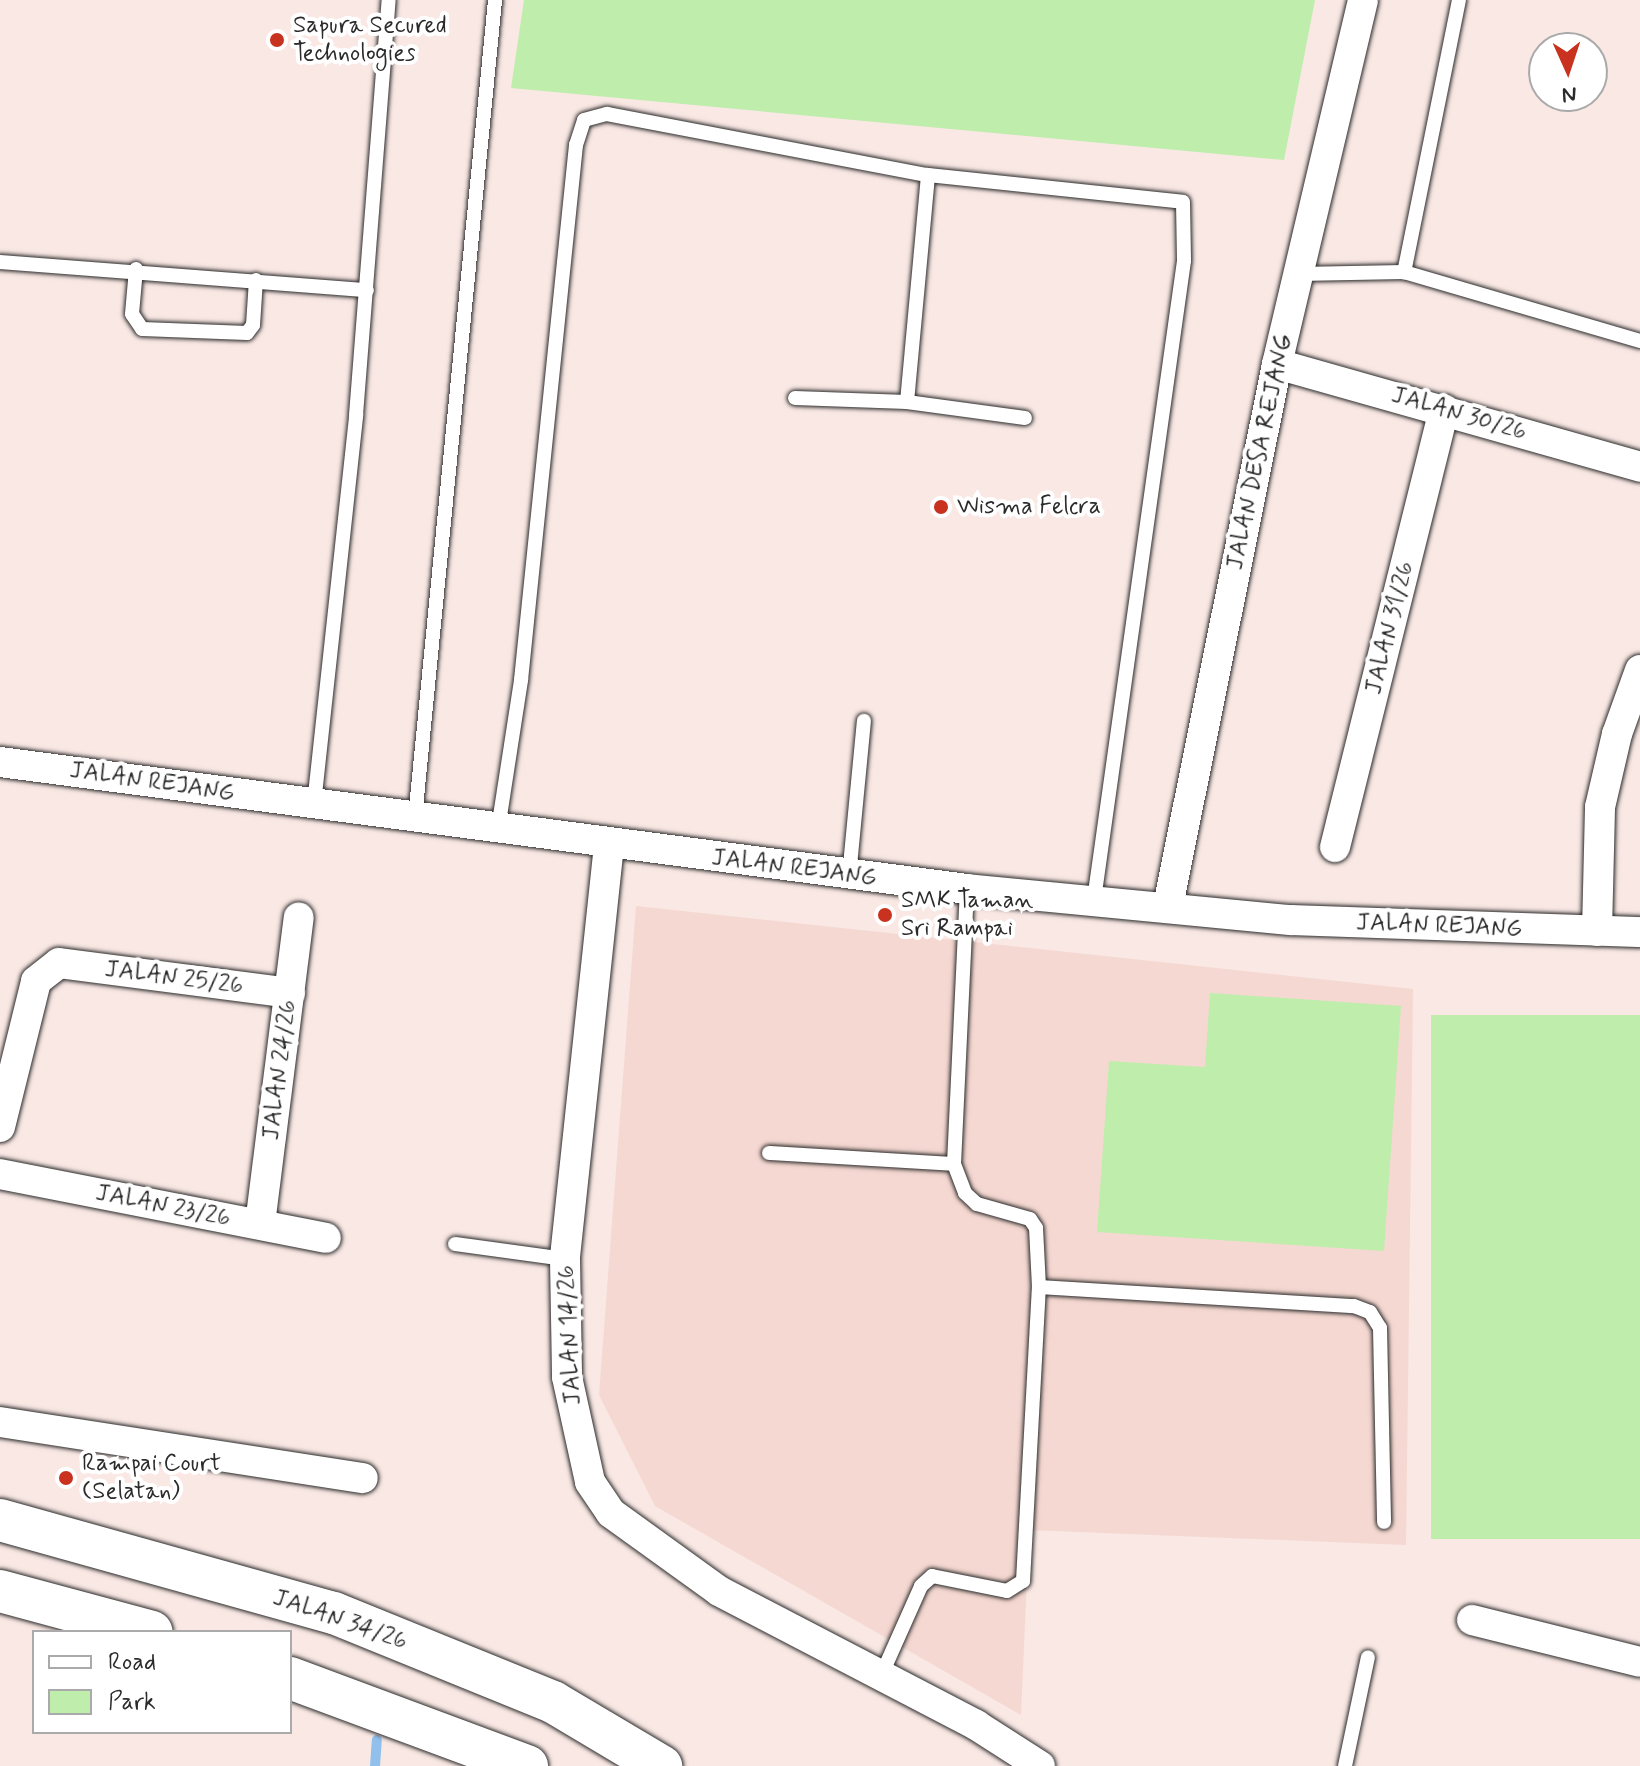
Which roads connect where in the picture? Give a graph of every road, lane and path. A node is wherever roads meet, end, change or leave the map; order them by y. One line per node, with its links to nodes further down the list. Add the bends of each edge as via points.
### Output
1 (389, 0): 11 (lane)
2 (495, 0): 23 (lane)
3 (1363, 0): 9 (street, JALAN DESA REJANG)
4 (1459, 0): 8 (lane)
5 (928, 175): 15 (lane); 24 (lane, via 607,114 584,120 576,145 521,680); 29 (lane, via 1183,202 1184,261)
6 (0, 262): 7 (lane)
7 (136, 269): 10 (lane); 10 (lane, via 132,314 142,329 247,333 253,325)
8 (1404, 272): 9 (lane); 12 (lane)
9 (1298, 274): 13 (street, JALAN DESA REJANG)
10 (256, 280): 11 (lane)
11 (367, 290): 22 (lane)
12 (1640, 341)
13 (1277, 364): 16 (street, JALAN 30/26); 30 (street, JALAN DESA REJANG)
14 (795, 398): 15 (lane)
15 (907, 402): 17 (lane)
16 (1444, 409): 18 (street, JALAN 30/26); 26 (street, JALAN 31/26)
17 (1025, 418)
18 (1640, 467)
19 (1640, 670): 32 (street, via 1617,734 1600,807)
20 (864, 721): 27 (lane)
21 (0, 762): 22 (street, JALAN REJANG)
22 (314, 804): 23 (street, JALAN REJANG)
23 (415, 818): 24 (street, JALAN REJANG)
24 (498, 830): 25 (street, JALAN REJANG)
25 (609, 845): 27 (street, JALAN REJANG); 42 (street, JALAN 14/26)
26 (1335, 847)
27 (849, 876): 28 (street, JALAN REJANG)
28 (967, 889): 29 (street, JALAN REJANG); 37 (lane)
29 (1094, 900): 30 (street, JALAN REJANG)
30 (1168, 906): 32 (street, JALAN REJANG, via 1291,920)
31 (299, 917): 34 (street, JALAN 24/26)
32 (1597, 931): 33 (street, JALAN REJANG)
33 (1640, 932)
34 (290, 993): 35 (street, JALAN 25/26, via 59,963 36,981); 39 (street, JALAN 24/26)
35 (0, 1127)
36 (769, 1153): 37 (lane)
37 (954, 1164): 43 (lane, via 965,1193 977,1204 1030,1219 1036,1228)
38 (0, 1174): 39 (street, JALAN 23/26)
39 (260, 1224): 40 (street, JALAN 23/26)
40 (326, 1238)
41 (455, 1244): 42 (lane)
42 (565, 1259): 53 (street, JALAN 14/26, via 567,1377 574,1416 590,1482 611,1513 719,1591)
43 (1039, 1287): 47 (lane, via 1354,1306 1370,1312 1380,1328); 53 (lane, via 1023,1581 1007,1591 932,1576 921,1586)
44 (0, 1422): 45 (street)
45 (363, 1478)
46 (0, 1520): 56 (main road, JALAN 34/26, via 334,1613 553,1702)
47 (1384, 1522)
48 (0, 1591): 50 (main road)
49 (1472, 1620): 52 (street)
50 (145, 1630)
51 (1368, 1657): 58 (lane)
52 (1640, 1662)
53 (881, 1676): 57 (street, JALAN 14/26)
54 (292, 1679): 55 (main road)
55 (527, 1766)
56 (661, 1766)
57 (1040, 1766)
58 (1345, 1766)

